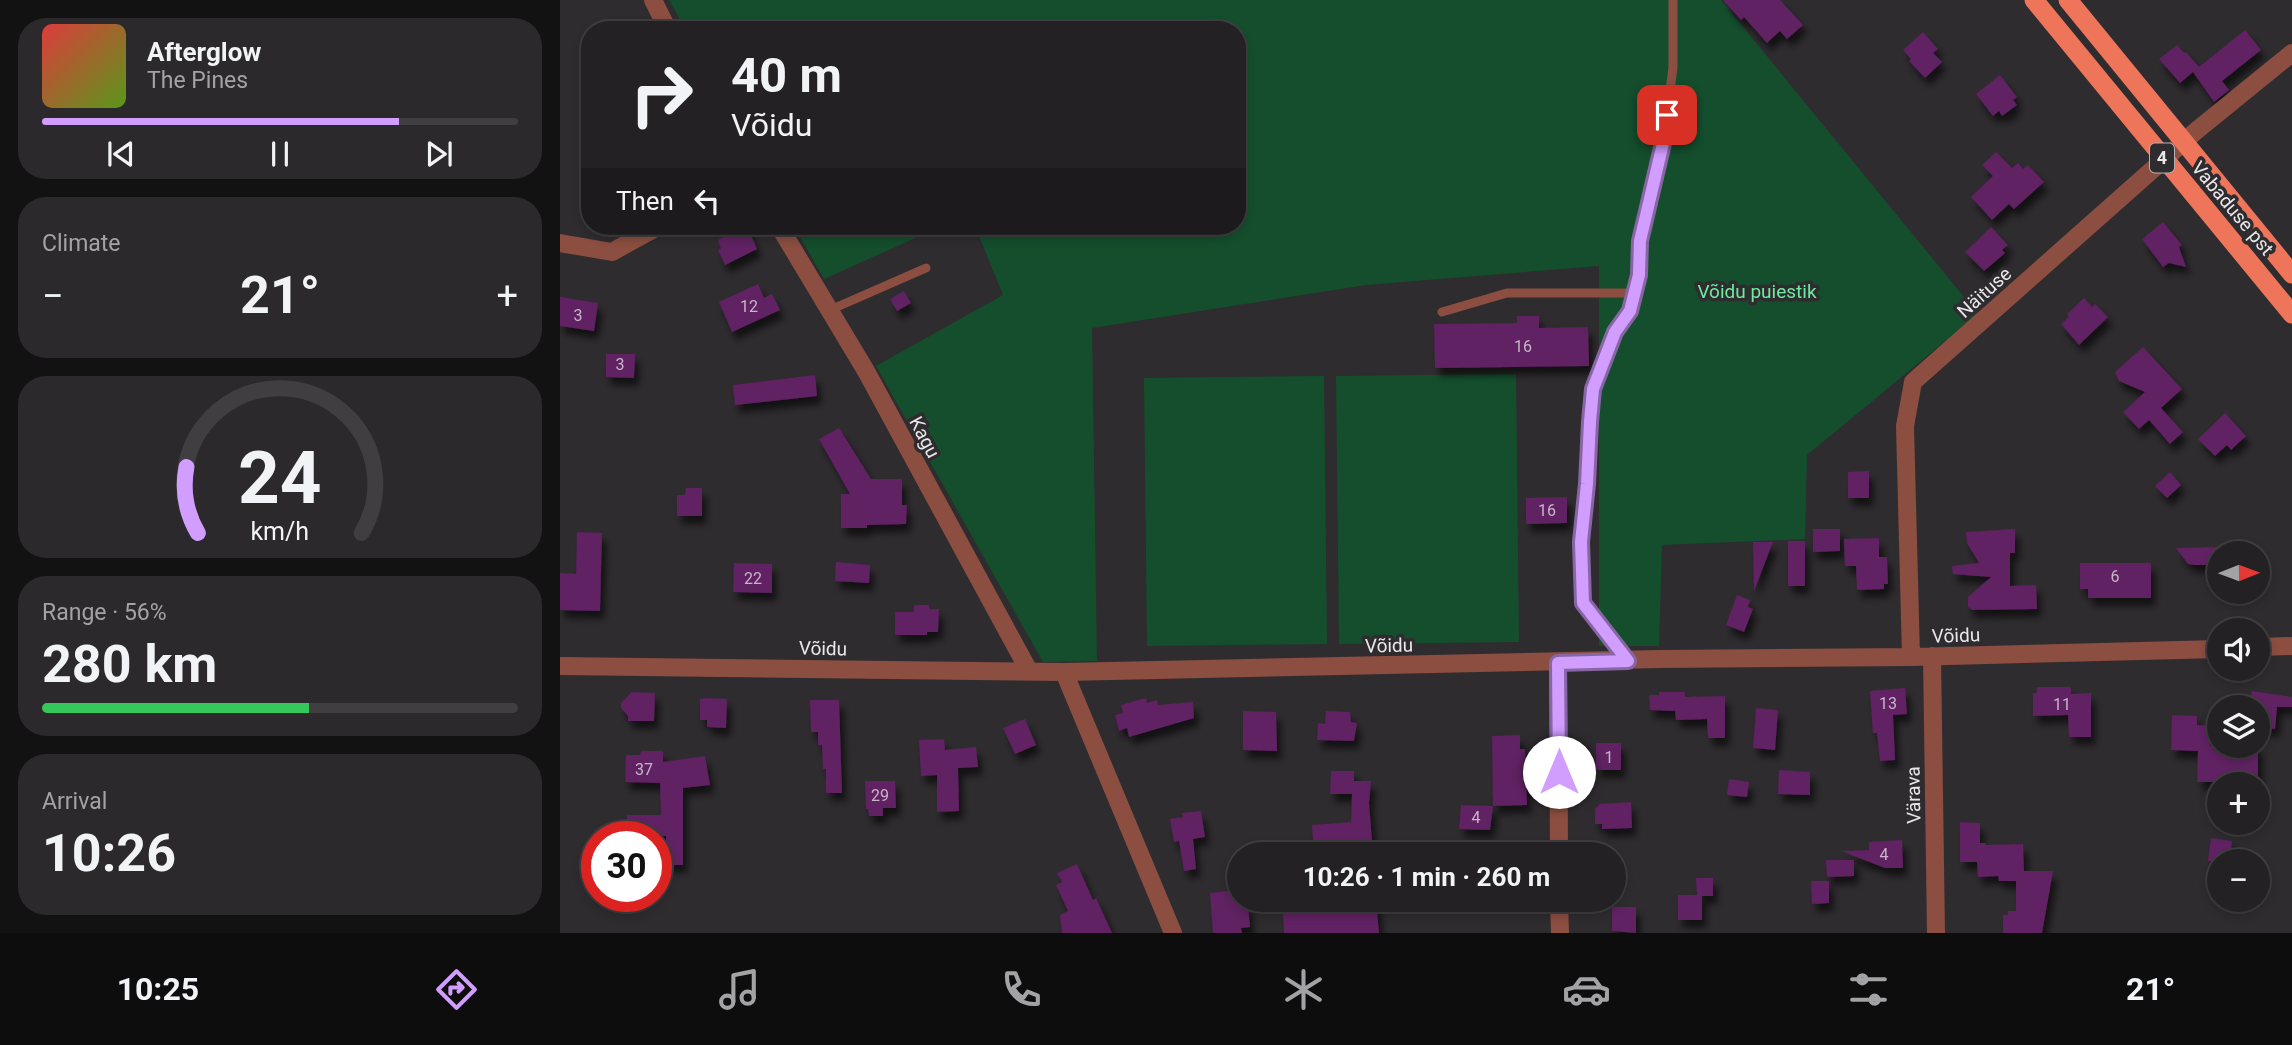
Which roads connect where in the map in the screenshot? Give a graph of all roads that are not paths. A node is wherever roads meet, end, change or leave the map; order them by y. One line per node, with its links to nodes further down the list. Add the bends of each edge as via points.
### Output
1 (653, 0): 5 (street)
2 (1673, 0): 14 (lane, via 1673,67 1640,241)
3 (2034, 0): 8 (highway, Vabaduse pst / 4)
4 (2068, 0): 7 (highway, Vabaduse pst / 4)
5 (664, 21)
6 (2292, 53): 7 (street, Näituse)
7 (2184, 141): 8 (street, Näituse); 13 (highway, Vabaduse pst / 4)
8 (2164, 159): 17 (highway, Vabaduse pst / 4); 22 (street, Näituse, via 1913,382 1905,426)
9 (642, 235): 11 (street, via 612,251)
10 (784, 235): 15 (street, Kagu)
11 (560, 243)
12 (926, 268): 15 (lane)
13 (2292, 274)
14 (1635, 293): 16 (lane, via 1507,293); 23 (lane, via 1593,389 1581,542 1583,603)
15 (830, 310): 26 (street, Kagu)
16 (1442, 312)
17 (2292, 314)
18 (2292, 646): 19 (street)
19 (2270, 647)
20 (2207, 649): 21 (street, Võidu)
21 (1932, 656): 22 (street, Võidu); 32 (street, Värava)
22 (1911, 657): 23 (street, Võidu)
23 (1628, 661): 24 (street, Võidu)
24 (1558, 663): 27 (street, Võidu); 28 (street)
25 (560, 666): 26 (street, Võidu)
26 (1028, 671): 27 (street, Võidu)
27 (1064, 672): 30 (street)
28 (1559, 842)
29 (1559, 912): 31 (street)
30 (1173, 933)
31 (1560, 933)
32 (1936, 933)

